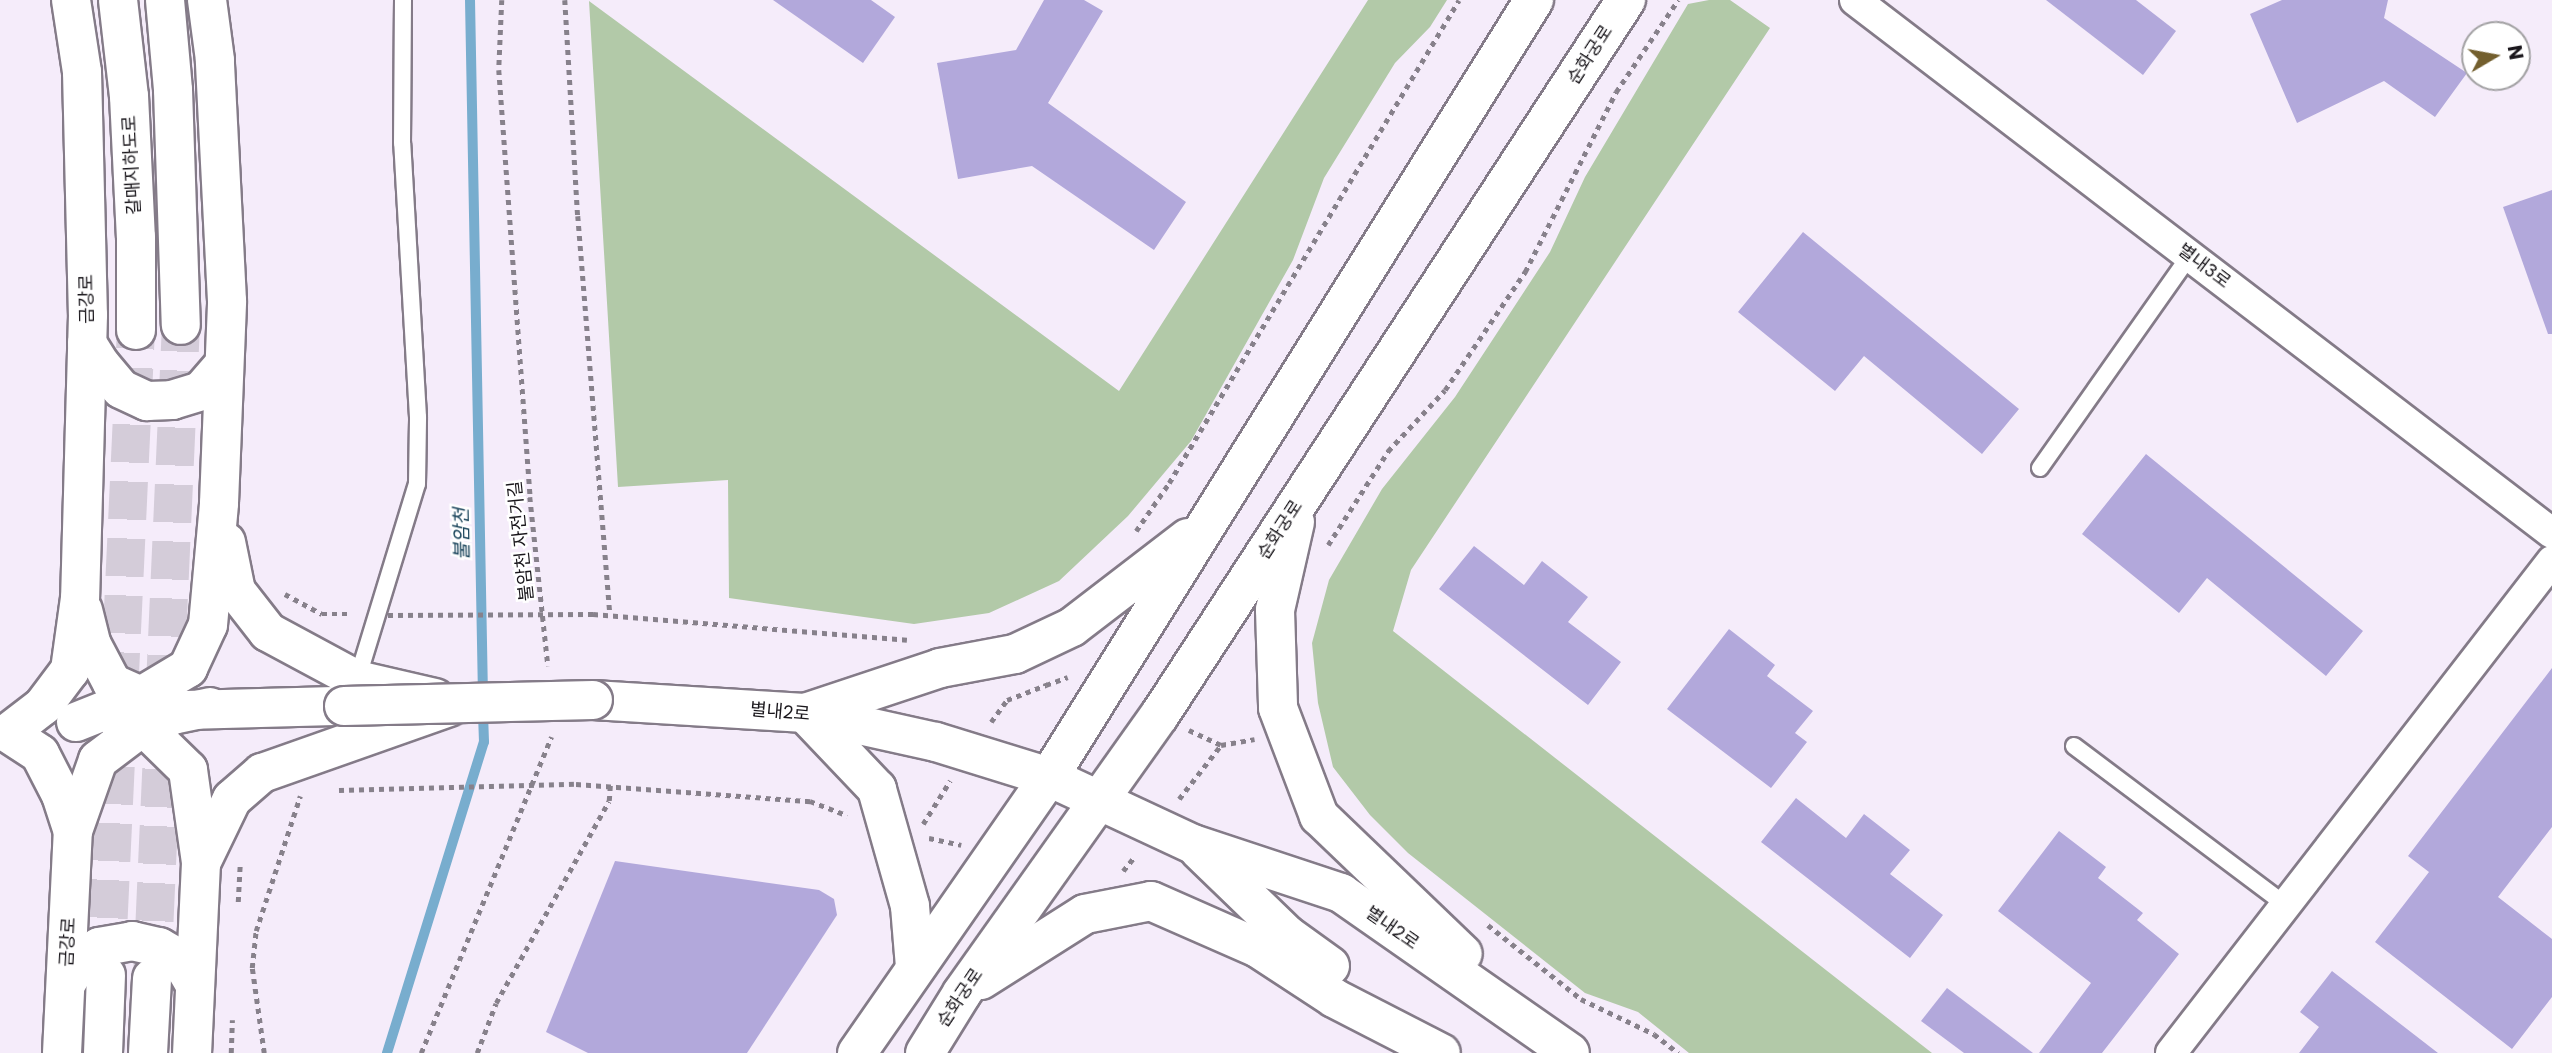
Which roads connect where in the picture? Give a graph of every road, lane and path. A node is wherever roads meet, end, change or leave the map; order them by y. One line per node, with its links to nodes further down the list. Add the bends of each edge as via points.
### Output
1 (71, 0): 16 (street, 금강로, via 82,72)
2 (118, 0): 15 (street, 갈매지하도로, via 129,96)
3 (165, 0): 14 (street, via 173,90)
4 (207, 0): 17 (street, via 215,60 226,288)
5 (404, 0): 29 (lane, via 402,143 418,417 417,484)
6 (502, 0): 33 (path, 불암천 자전거길, via 500,84 530,497)
7 (565, 0): 28 (path)
8 (1459, 0): 22 (path, via 1169,483)
9 (1534, 0): 21 (street)
10 (1626, 0): 19 (street, 순화궁로)
11 (1678, 0): 24 (path, via 1616,92 1524,272 1445,390 1388,451)
12 (1855, 0): 13 (street, 별내3로)
13 (2190, 255): 18 (lane); 23 (street, 별내3로)
14 (181, 325)
15 (136, 330)
16 (88, 343): 17 (street, via 121,389 147,401 172,400 201,391); 27 (street, 금강로)
17 (224, 365): 20 (street)
18 (2040, 468)
19 (1300, 500): 53 (street, 순화궁로); 83 (street, via 1275,610 1278,708 1319,816)
20 (219, 503): 35 (street, via 236,591 268,632); 39 (street, via 208,625 188,668)
21 (1210, 521): 40 (street, via 1072,627 1047,639 1015,654 940,668); 50 (street)
22 (1134, 533)
23 (2552, 533)
24 (1324, 551)
25 (2552, 561): 61 (street)
26 (279, 591): 29 (path, via 322,614)
27 (80, 598): 39 (street, via 91,643 112,683); 44 (street, via 70,670 43,706)
28 (610, 614): 29 (path, bridge); 30 (path)
29 (383, 615): 35 (lane)
30 (908, 640)
31 (1042, 672): 34 (path)
32 (1074, 674): 34 (path)
33 (550, 676)
34 (1046, 685): 36 (path)
35 (350, 693): 37 (street, 별내2로, bridge); 38 (street, 별내2로)
36 (1007, 700)
37 (459, 703): 40 (street, 별내2로, bridge, via 593,700); 48 (street, bridge)
38 (210, 707): 39 (street, via 173,715); 41 (street)
39 (143, 712): 41 (street); 55 (street, via 98,760); 60 (street, via 188,770)
40 (805, 713): 50 (street, 별내2로, via 936,742); 64 (street, via 877,789 910,906)
41 (76, 722): 44 (street)
42 (1179, 726): 46 (path)
43 (555, 727): 77 (path)
44 (4, 734): 55 (street, via 40,754)
45 (1259, 738): 46 (path)
46 (1221, 745): 49 (path)
47 (2074, 746): 61 (lane)
48 (322, 751): 60 (street, via 262,773 232,799); 76 (path, via 256,930 252,968)
49 (1201, 771)
50 (1049, 777): 53 (street, 별내2로); 64 (street)
51 (610, 785): 52 (path, bridge); 54 (path, via 810,801); 78 (path, via 609,801 496,1003)
52 (332, 788)
53 (1101, 802): 58 (street, 별내2로); 69 (street, 순화궁로)
54 (853, 817)
55 (73, 831): 67 (street, 금강로)
56 (916, 835): 57 (path)
57 (957, 844)
58 (1193, 844): 82 (street, 별내2로, via 1287,935); 83 (street, 별내2로, via 1341,893)
59 (241, 856): 62 (path)
60 (201, 863): 68 (street)
61 (2286, 905): 85 (street)
62 (237, 908)
63 (1484, 923): 84 (path, via 1581,999 1654,1034)
64 (915, 967): 79 (street)
65 (106, 975): 72 (street)
66 (152, 978): 73 (street)
67 (66, 984): 68 (street, via 80,961 99,947 132,941 159,947 180,959); 71 (street, 금강로)
68 (195, 985): 74 (street)
69 (962, 993): 80 (street, 순화궁로); 81 (street, via 1085,914 1151,901 1258,948 1334,998)
70 (233, 1014): 75 (path)
71 (62, 1053)
72 (103, 1053)
73 (148, 1053)
74 (192, 1053)
75 (231, 1053)
76 (264, 1053)
77 (421, 1053)
78 (477, 1053)
79 (857, 1053)
80 (925, 1053)
81 (1441, 1053)
82 (1451, 1053)
83 (1570, 1053)
84 (1678, 1053)
85 (2171, 1053)

